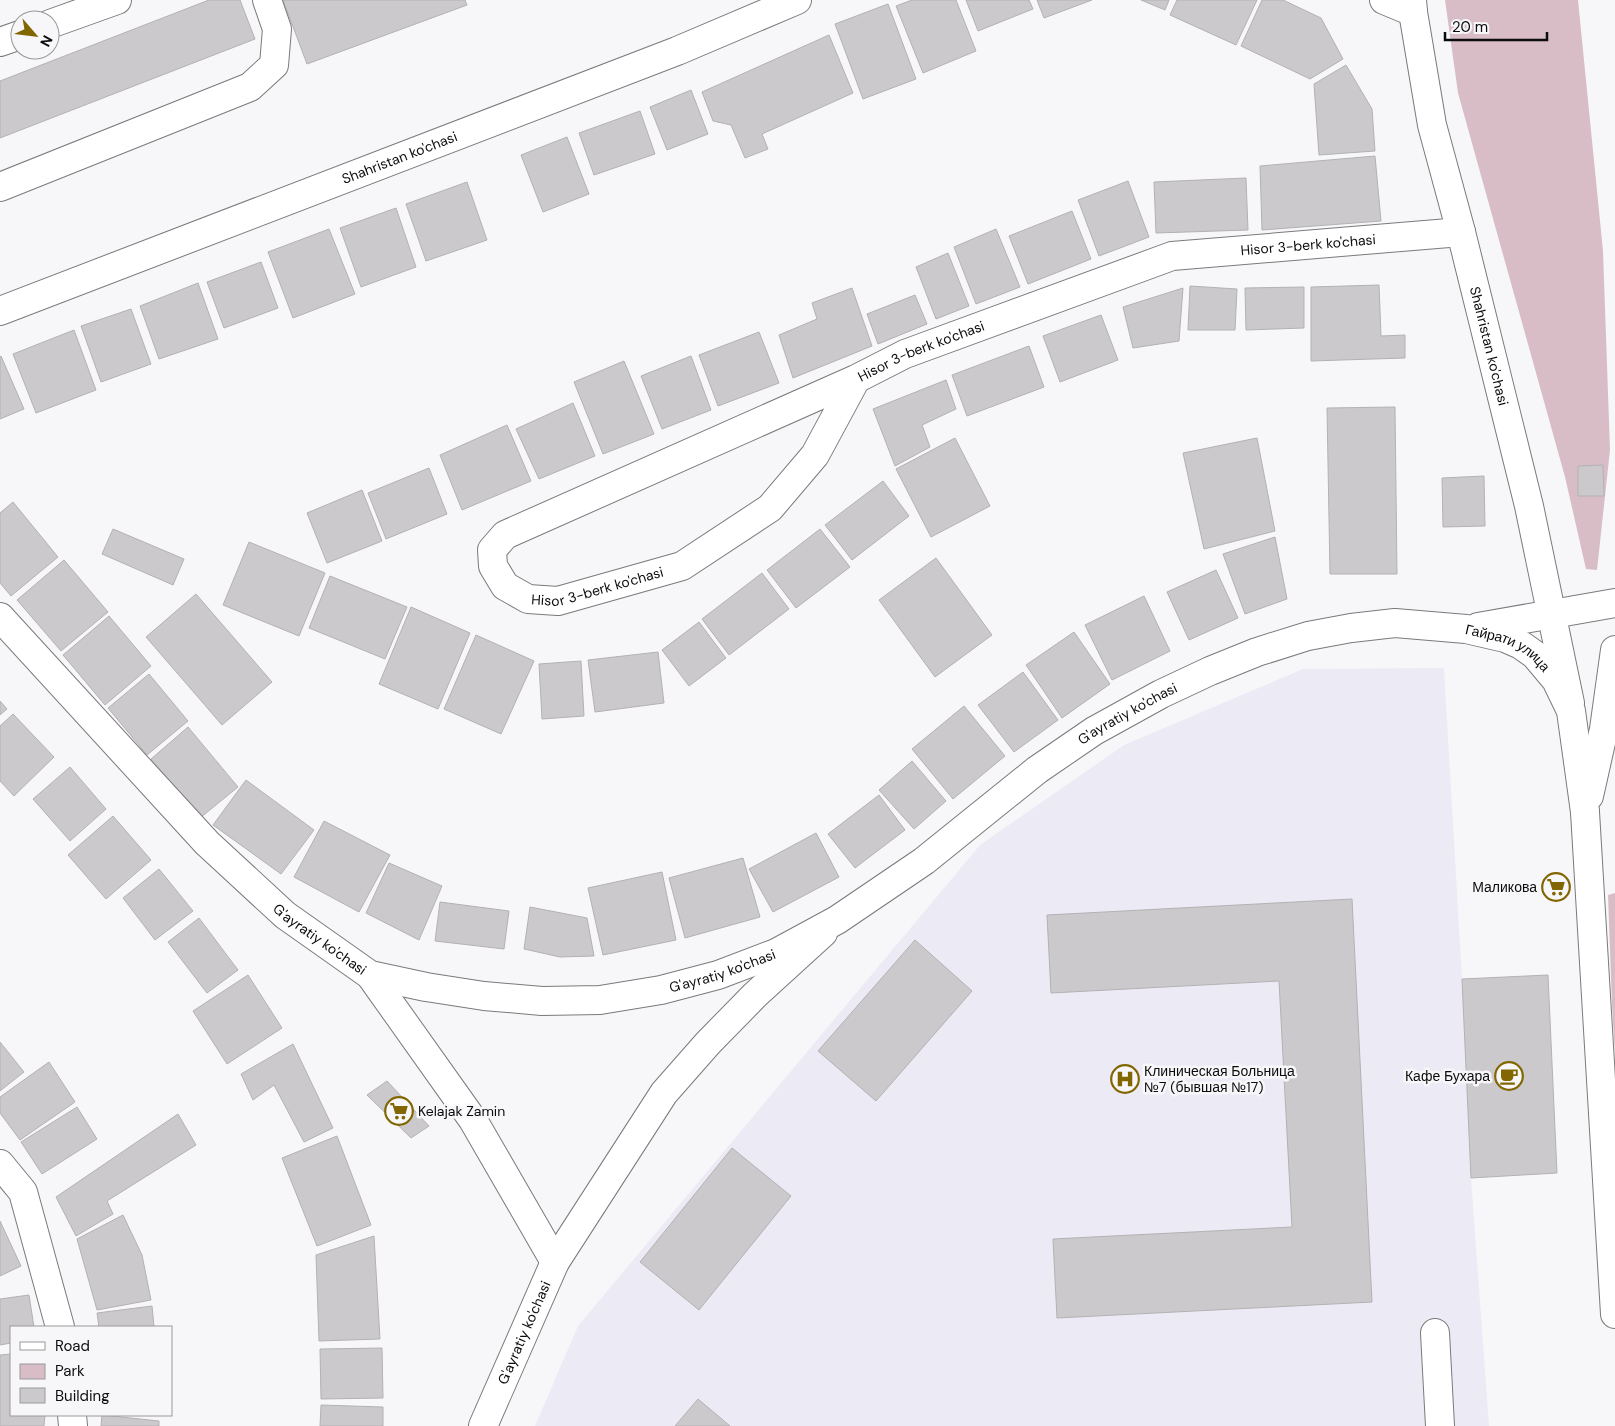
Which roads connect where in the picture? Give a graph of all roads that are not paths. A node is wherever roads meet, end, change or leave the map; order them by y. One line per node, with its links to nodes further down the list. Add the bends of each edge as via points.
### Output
1 (117, 0): 6 (street)
2 (267, 0): 7 (street, via 277,29 274,64 250,87)
3 (797, 0): 9 (street, Shahristan ko'chasi, via 677,51)
4 (1384, 0): 5 (street, Shahristan ko'chasi)
5 (1413, 6): 8 (street, Shahristan ko'chasi, via 1432,125)
6 (60, 20)
7 (0, 187)
8 (1461, 232): 10 (street, Hisor 3-berk ko'chasi, via 1172,256 904,354); 12 (street, Shahristan ko'chasi, via 1529,506)
9 (0, 312)
10 (856, 379): 10 (street, Hisor 3-berk ko'chasi, via 505,535 492,550 493,566 505,586 528,599 558,601 682,566 770,508 815,455)
11 (1615, 603): 12 (street, Гайрати улица)
12 (1552, 615): 14 (street, Гайрати улица); 16 (street, Shahristan ko'chasi)
13 (0, 617): 19 (street, G'ayratiy ko'chasi, via 207,843 285,915)
14 (1466, 629): 16 (street, Гайрати улица, via 1505,638 1534,655 1556,680); 18 (street, G'ayratiy ko'chasi, via 1395,623 1351,628 1308,636 1210,670 1094,731 1038,770 924,861)
15 (1615, 650): 17 (street, via 1604,729)
16 (1571, 710): 17 (street, Гайрати улица)
17 (1585, 812): 22 (street)
18 (837, 920): 19 (street, G'ayratiy ko'chasi, via 776,953 718,975 661,990 600,1000 542,1001 484,996 426,988); 21 (street, G'ayratiy ko'chasi, via 755,995 664,1093)
19 (370, 975): 21 (street, via 473,1120)
20 (0, 1164): 23 (street, via 23,1192)
21 (555, 1262): 25 (street, G'ayratiy ko'chasi)
22 (1615, 1314)
23 (60, 1326)
24 (1435, 1333): 26 (street)
25 (483, 1426)
26 (1440, 1426)

